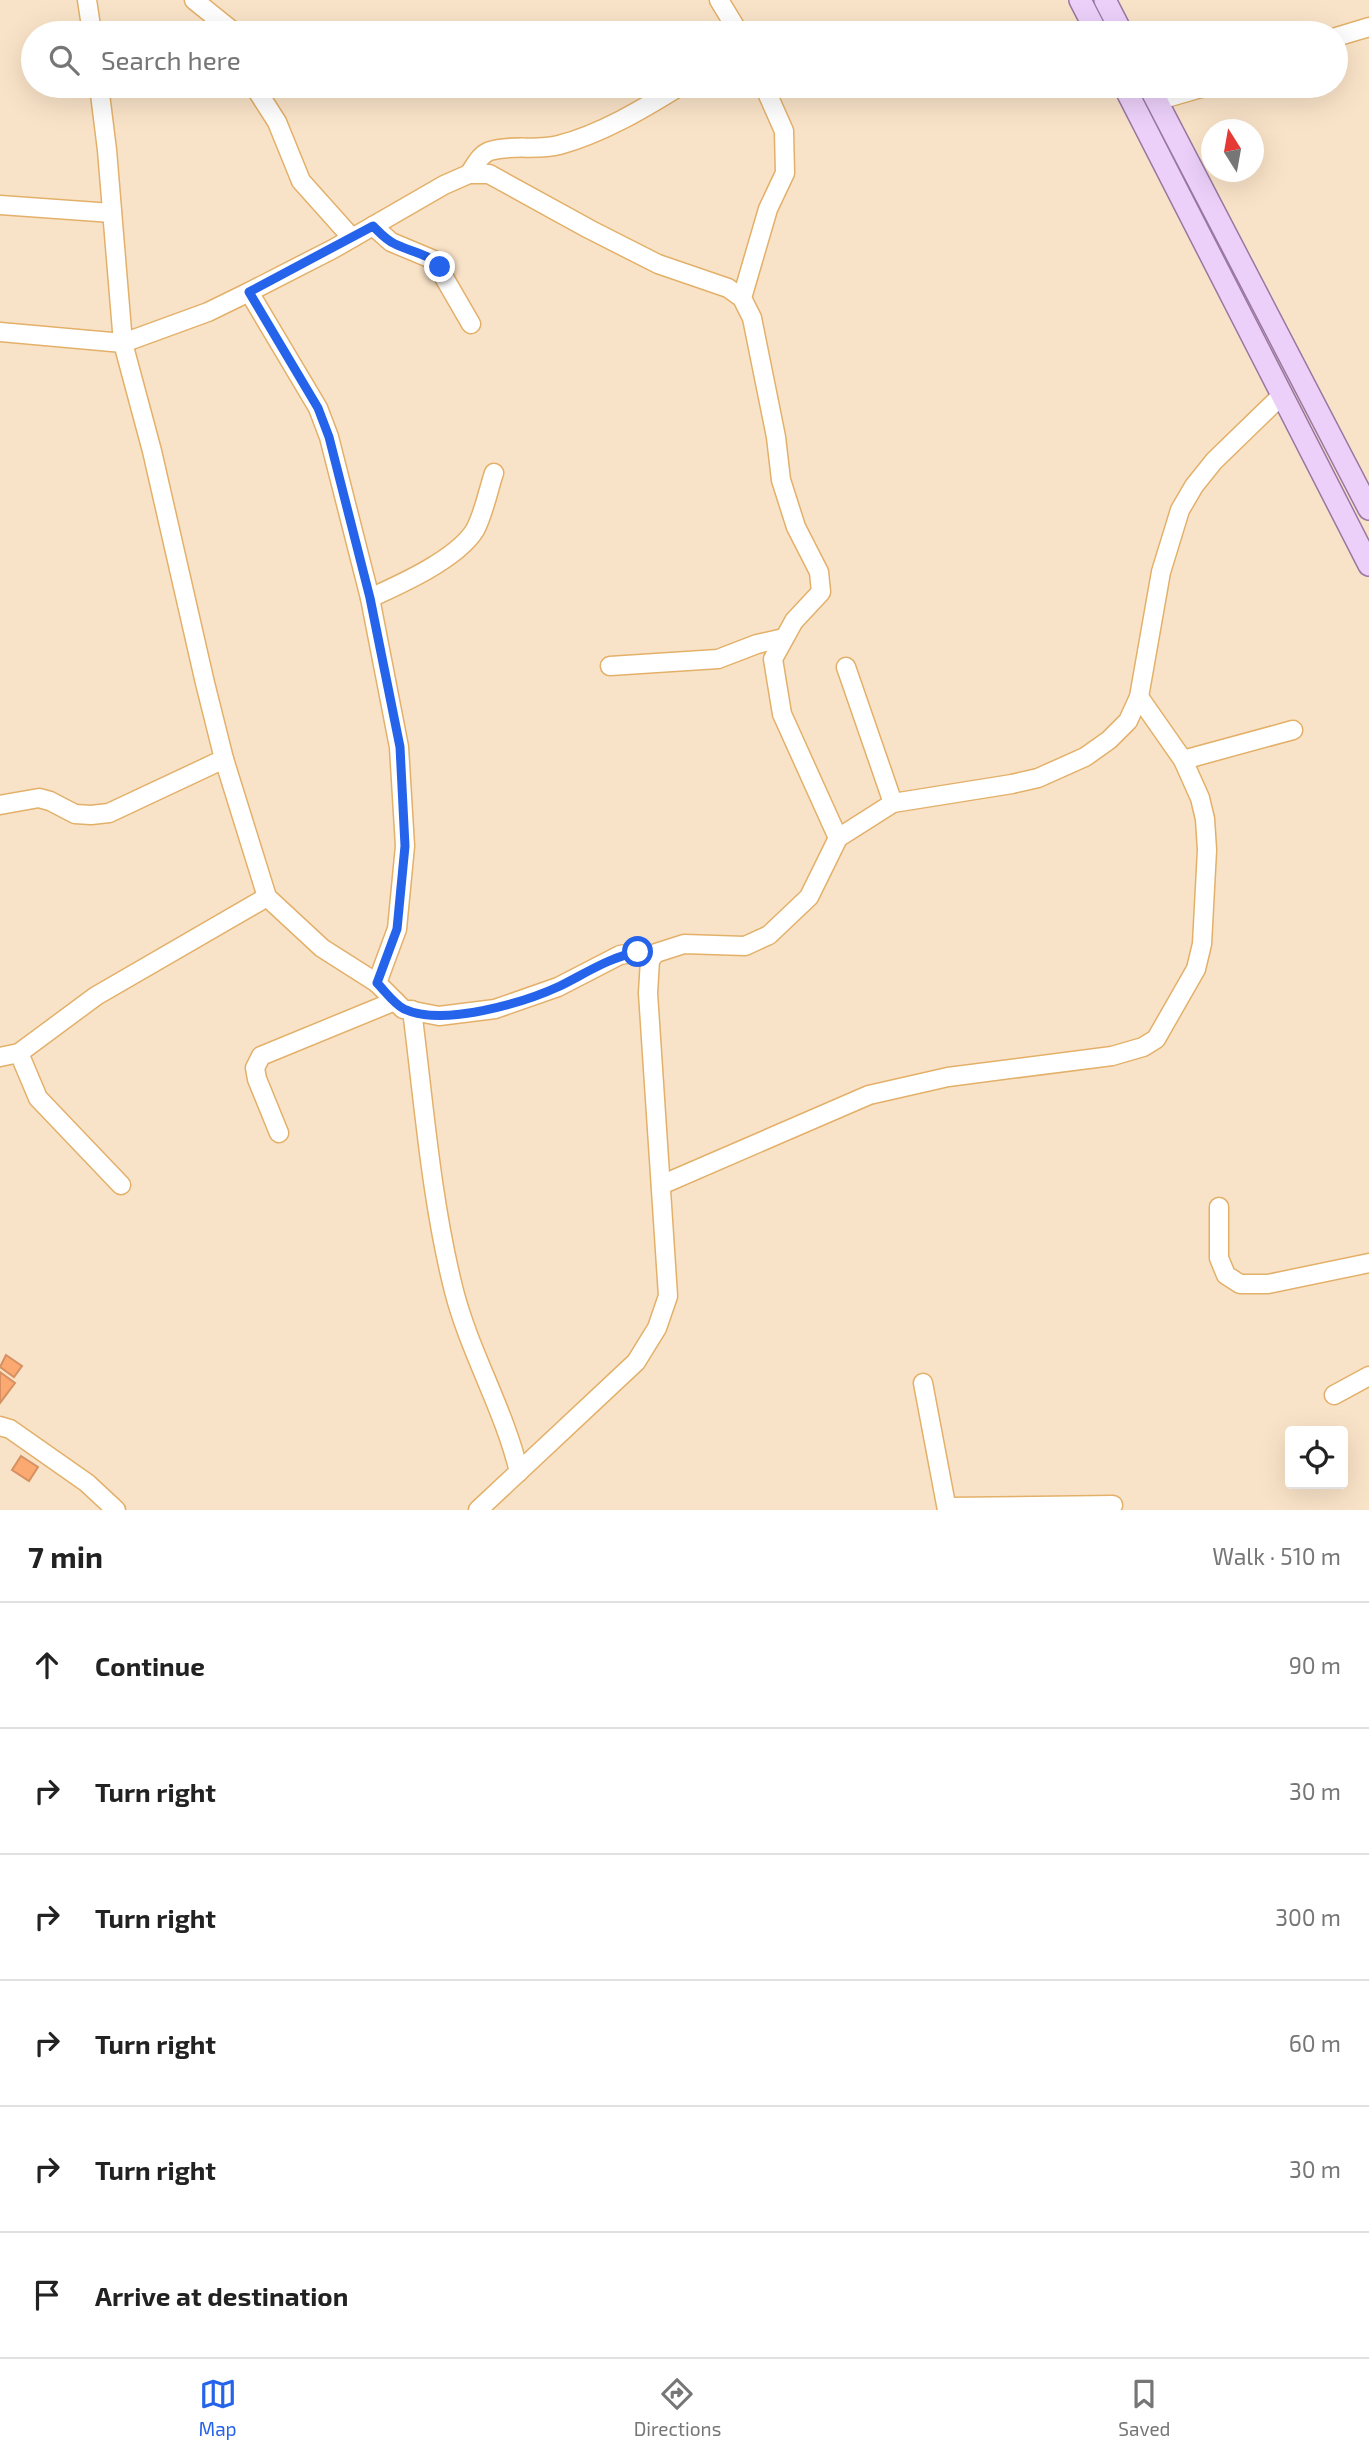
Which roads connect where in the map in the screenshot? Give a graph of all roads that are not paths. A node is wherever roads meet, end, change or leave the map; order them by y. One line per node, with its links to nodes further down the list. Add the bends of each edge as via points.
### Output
1 (87, 0): 6 (street)
2 (194, 0): 7 (street)
3 (719, 0): 8 (street)
4 (1080, 0): 9 (main road)
5 (1105, 0): 10 (main road)
6 (90, 21)
7 (220, 21)
8 (732, 21)
9 (1091, 21)
10 (1116, 21)
11 (1369, 27): 12 (street)
12 (1348, 33)
13 (100, 98): 21 (street)
14 (262, 98): 23 (street, via 277,122 301,181)
15 (660, 98): 19 (street, via 584,137 547,147 487,152)
16 (769, 98): 25 (street, via 784,131 785,173 768,209)
17 (1130, 98): 29 (main road)
18 (1156, 98): 31 (main road)
19 (469, 174): 22 (street); 25 (street, via 489,174 658,264 729,288)
20 (0, 205): 21 (street)
21 (112, 213): 28 (street)
22 (373, 226): 23 (street); 26 (street, via 391,242 434,260)
23 (352, 238): 24 (street)
24 (249, 292): 28 (street); 33 (street, via 318,408)
25 (742, 298): 34 (street, via 752,318 780,480 796,527 819,572 821,592)
26 (471, 324)
27 (0, 332): 28 (street)
28 (123, 343): 39 (street)
29 (1282, 395): 32 (main road); 37 (street, via 1214,461 1181,510 1161,572)
30 (494, 473): 33 (street, via 475,530 459,547 409,581)
31 (1369, 509)
32 (1369, 565)
33 (370, 598): 46 (street, via 400,747 405,846 397,929)
34 (785, 638): 35 (street, via 718,659); 43 (street, via 773,659 782,714)
35 (610, 666)
36 (846, 667): 41 (street)
37 (1139, 697): 40 (street); 41 (street, via 1128,721 1109,740 1062,768 1013,784)
38 (1293, 730): 40 (street)
39 (225, 759): 42 (street, via 109,813 75,814 39,798); 44 (street)
40 (1183, 760): 53 (street, via 1205,820 1202,944 1196,969 1156,1039 1112,1056 948,1077 869,1095)
41 (892, 803): 43 (street)
42 (0, 805)
43 (838, 838): 45 (street, via 809,897 769,935 745,946 684,944 656,953)
44 (267, 897): 46 (street, via 322,948); 49 (street, via 96,996)
45 (650, 960): 48 (street, via 638,952 620,955 558,987 495,1009 439,1016); 53 (street)
46 (377, 983): 47 (street)
47 (395, 1001): 48 (street); 51 (street, via 261,1056 255,1068 257,1079)
48 (411, 1010): 60 (street, via 440,1227 455,1293 505,1421)
49 (19, 1053): 50 (street); 52 (street, via 38,1098)
50 (0, 1057)
51 (279, 1133)
52 (121, 1185)
53 (660, 1185): 60 (street, via 668,1296 657,1328 636,1362)
54 (1219, 1207): 55 (street, via 1219,1258 1226,1275 1240,1284 1268,1284)
55 (1369, 1263)
56 (1369, 1377): 58 (street)
57 (923, 1383): 62 (street)
58 (1334, 1395)
59 (0, 1426): 63 (street, via 88,1483)
60 (519, 1472): 64 (street)
61 (1113, 1505): 62 (street)
62 (947, 1509)
63 (116, 1510)
64 (478, 1510)

